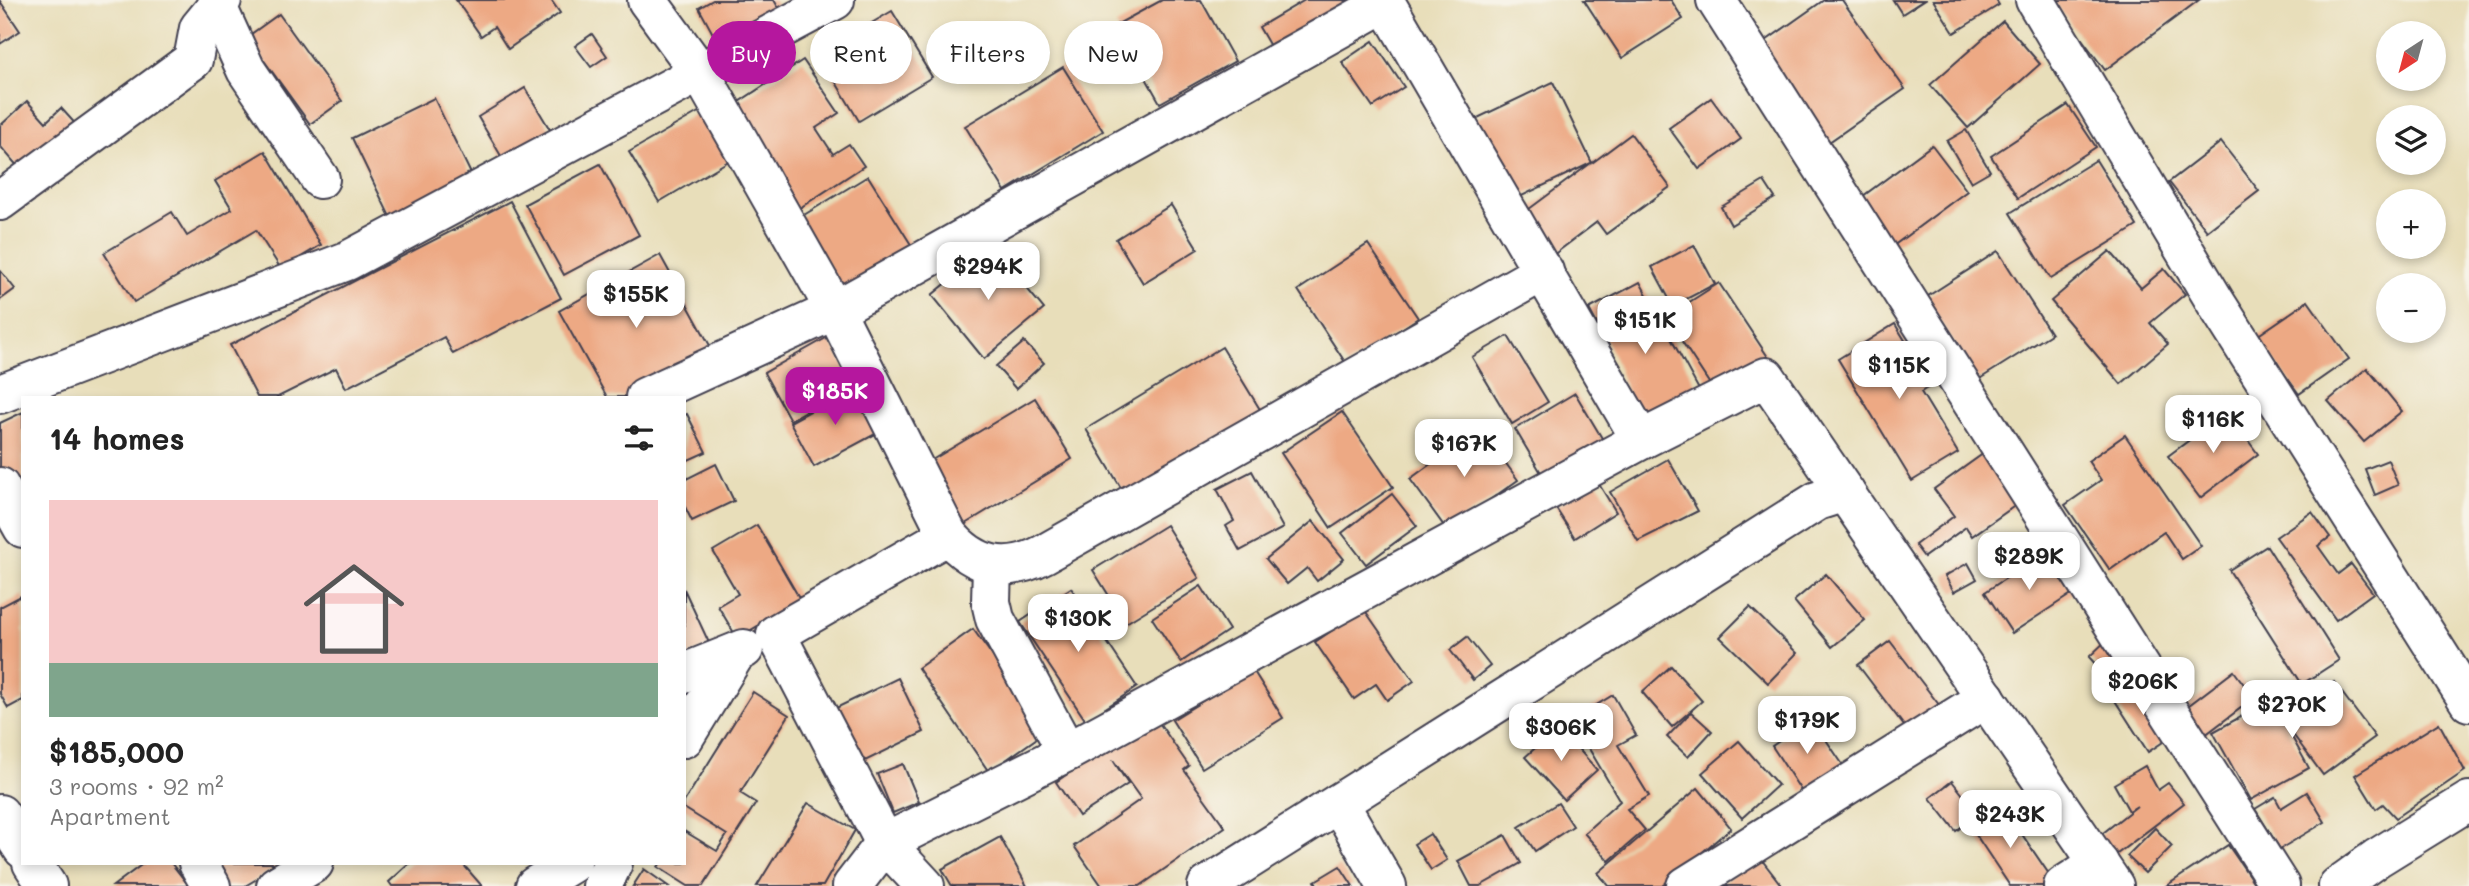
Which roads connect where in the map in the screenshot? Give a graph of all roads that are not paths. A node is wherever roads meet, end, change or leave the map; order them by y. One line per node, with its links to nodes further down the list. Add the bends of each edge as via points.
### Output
1 (646, 0): 7 (street)
2 (835, 0): 7 (street)
3 (1716, 0): 49 (street)
4 (2035, 0): 24 (street, via 2216,303)
5 (1385, 1): 10 (street); 11 (street)
6 (219, 2): 8 (street, via 246,70); 9 (street, via 199,28 193,60)
7 (701, 74): 11 (street); 12 (street, via 346,261)
8 (320, 179)
9 (4, 189)
10 (1544, 271): 14 (street); 19 (street, via 1028,563)
11 (835, 310): 13 (street); 18 (street)
12 (0, 394)
13 (647, 396)
14 (1640, 440): 16 (street, via 1766,377); 26 (street)
15 (0, 487): 17 (street)
16 (1845, 492): 23 (street); 28 (street, via 1817,501)
17 (21, 524)
18 (948, 535): 19 (street, via 974,560); 20 (street)
19 (992, 565): 26 (street, via 995,619)
20 (776, 634): 21 (street); 30 (street)
21 (736, 653): 22 (street); 25 (street)
22 (686, 672)
23 (1986, 698): 37 (street); 47 (street)
24 (2469, 702)
25 (686, 735)
26 (1067, 752): 30 (street)
27 (2469, 801): 50 (street)
28 (1339, 803): 45 (street); 46 (street)
29 (0, 814): 31 (street)
30 (886, 843): 43 (street); 44 (street)
31 (21, 846)
32 (33, 865): 38 (street)
33 (199, 865): 39 (street)
34 (311, 865): 40 (street)
35 (569, 865): 41 (street)
36 (612, 865): 42 (street)
37 (2107, 875): 48 (street)
38 (47, 886)
39 (211, 886)
40 (276, 886)
41 (535, 886)
42 (602, 886)
43 (852, 886)
44 (925, 886)
45 (1207, 886)
46 (1387, 886)
47 (1686, 886)
48 (2063, 886)
49 (2280, 886)
50 (2338, 886)

